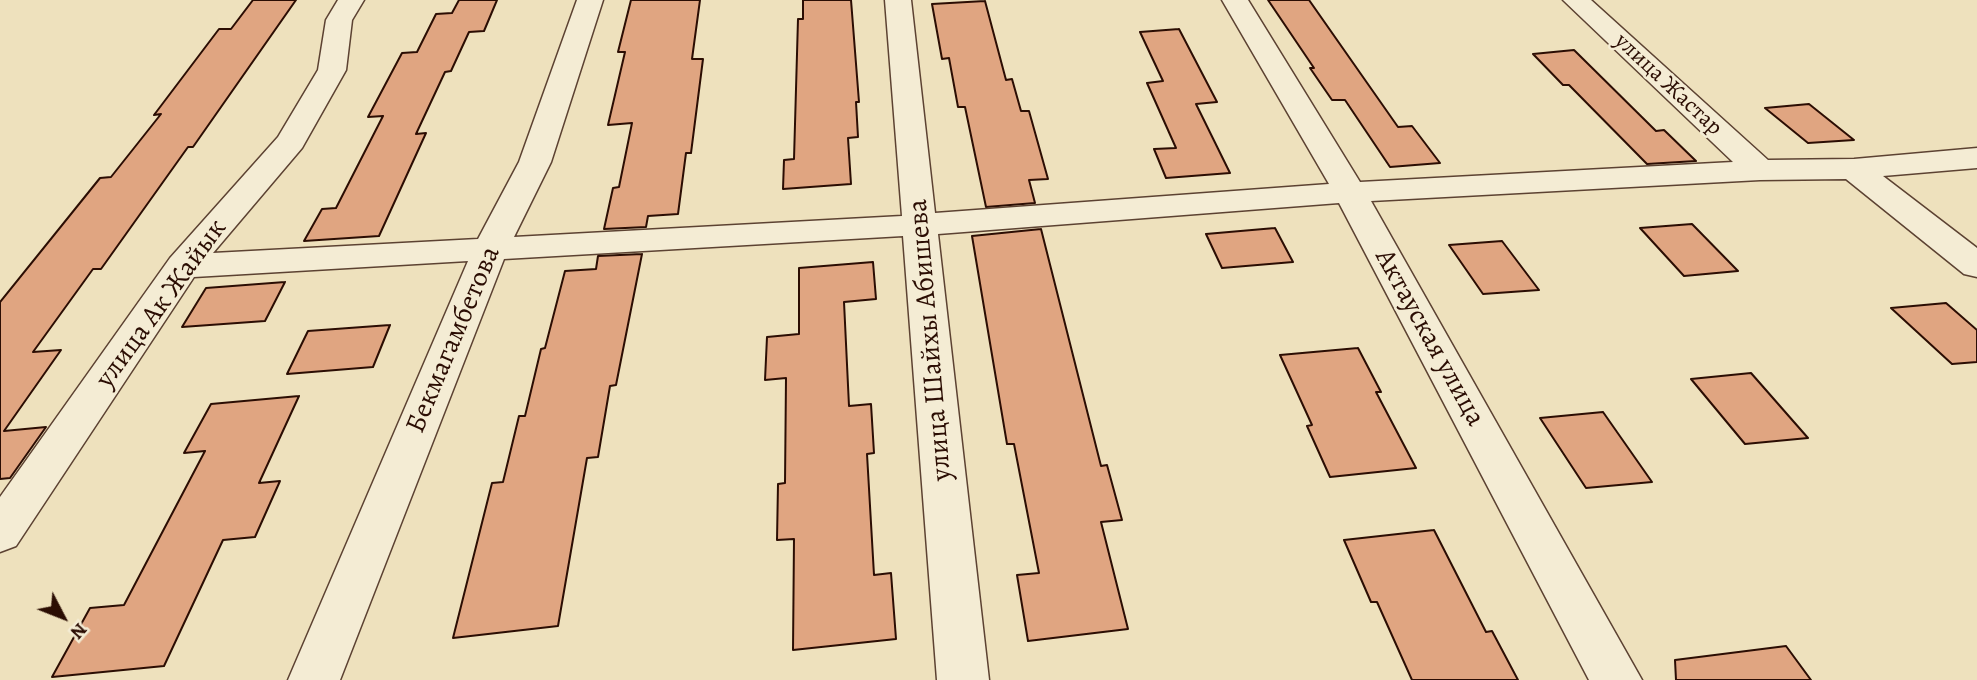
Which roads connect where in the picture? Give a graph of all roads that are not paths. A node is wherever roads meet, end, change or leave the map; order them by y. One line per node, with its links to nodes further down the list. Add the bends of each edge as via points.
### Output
1 (352, 0): 12 (street, улица Ак Жайык, via 339,20 332,70 291,141)
2 (590, 0): 11 (street, Бекмагамбетова, via 535,162)
3 (898, 0): 10 (street, улица Шайхы Абишева)
4 (1235, 0): 9 (street, Актауская улица)
5 (1576, 0): 8 (street, улица Жастар)
6 (1977, 158): 7 (street)
7 (1854, 169): 8 (street); 13 (street)
8 (1760, 170): 9 (street)
9 (1350, 192): 10 (street); 17 (street, Актауская улица)
10 (920, 225): 11 (street); 16 (street, улица Шайхы Абишева)
11 (491, 248): 12 (street); 15 (street, Бекмагамбетова)
12 (183, 266): 14 (street, улица Ак Жайык)
13 (1977, 266)
14 (0, 533)
15 (314, 680)
16 (963, 680)
17 (1616, 680)

